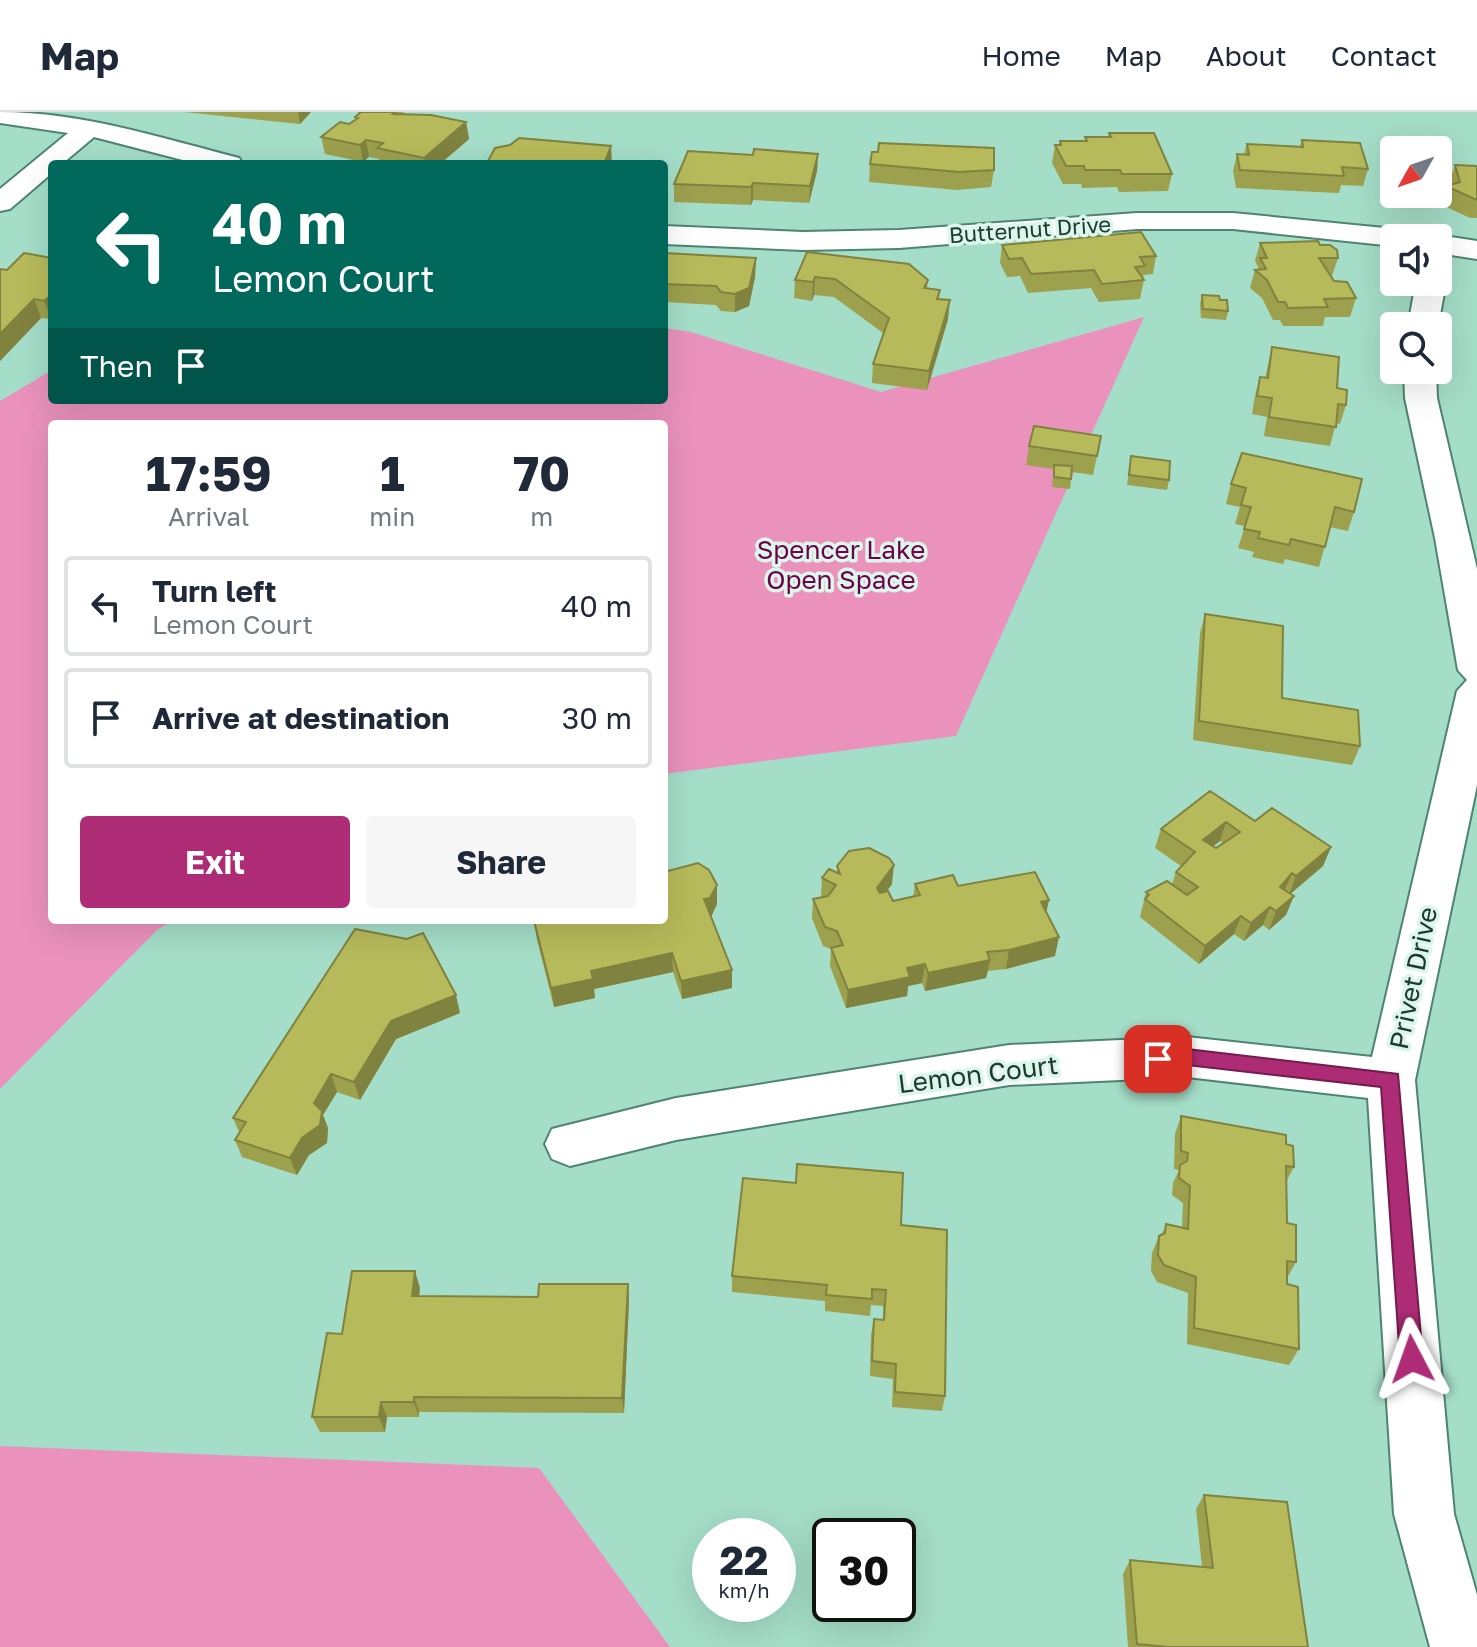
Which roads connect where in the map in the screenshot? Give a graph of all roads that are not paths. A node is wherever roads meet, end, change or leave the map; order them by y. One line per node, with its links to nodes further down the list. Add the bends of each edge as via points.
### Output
1 (0, 115): 2 (street)
2 (89, 128): 3 (street); 4 (street)
3 (51, 160)
4 (214, 160)
5 (48, 163): 6 (street)
6 (0, 203)
7 (668, 235): 8 (street, Butternut Drive, via 883,239 1137,221 1233,221)
8 (1380, 236)
9 (1452, 246): 10 (street)
10 (1477, 250)
11 (1420, 384): 12 (street)
12 (1465, 538): 13 (street)
13 (1477, 670)
14 (1477, 691): 15 (street, Privet Drive)
15 (1391, 1080): 16 (street, Lemon Court, via 1187,1057 1009,1065 676,1119); 17 (street, Privet Drive, via 1424,1514)
16 (570, 1144)
17 (1461, 1647)

